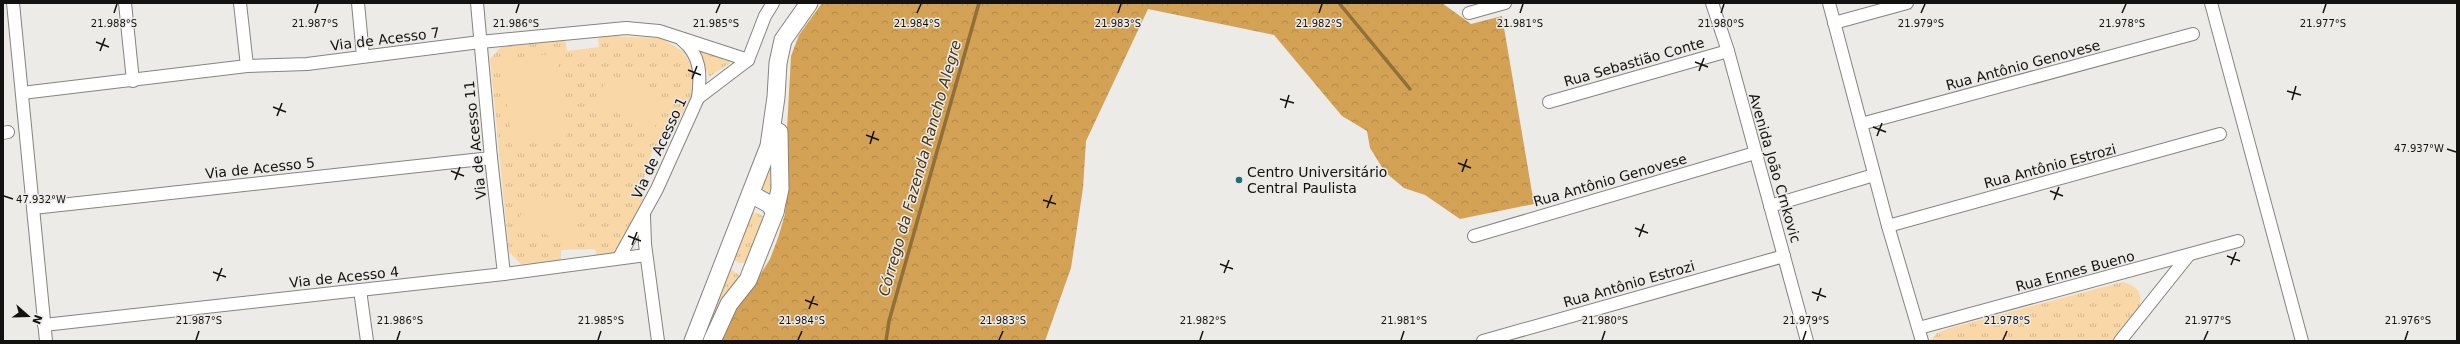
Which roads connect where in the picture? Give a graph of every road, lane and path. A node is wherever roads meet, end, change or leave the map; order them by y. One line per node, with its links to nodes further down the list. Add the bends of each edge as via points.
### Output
1 (13, 3): 23 (street)
2 (125, 3): 22 (street)
3 (240, 3): 21 (street)
4 (358, 3): 19 (street)
5 (477, 3): 17 (street, Via de Acesso 11)
6 (773, 3): 20 (street, via 765,16)
7 (809, 3): 24 (street, via 783,40 778,62)
8 (1505, 3): 13 (street)
9 (1712, 3): 18 (street, Avenida João Crnkovic)
10 (1829, 3): 14 (street)
11 (1907, 3): 14 (street)
12 (2211, 3): 59 (street)
13 (1469, 13)
14 (1834, 23): 27 (street)
15 (2193, 34): 27 (street, Rua Antônio Genovese)
16 (679, 38): 17 (street, Via de Acesso 7, via 660,31 626,28); 20 (street, Via de Acesso 7); 25 (street, via 693,50 698,60 701,79)
17 (480, 42): 19 (street, Via de Acesso 7); 30 (street, Via de Acesso 11)
18 (1728, 52): 26 (street, Rua Sebastião Conte); 29 (street, Avenida João Crnkovic)
19 (363, 56): 21 (street, Via de Acesso 7, via 307,64)
20 (748, 60): 25 (street, Via de Acesso 1)
21 (247, 66): 22 (street, Via de Acesso 7)
22 (133, 81): 23 (street, Via de Acesso 7)
23 (22, 93): 34 (street)
24 (776, 97): 32 (street, via 770,146); 35 (street, via 780,189)
25 (698, 98): 36 (street, Via de Acesso 1)
26 (1549, 102)
27 (1861, 124): 31 (street)
28 (2220, 134): 37 (street, Rua Antônio Estrozi)
29 (1755, 153): 33 (street, Avenida João Crnkovic); 38 (street, Rua Antônio Genovese)
30 (491, 158): 34 (street, Via de Acesso 5); 46 (street, Via de Acesso 11)
31 (1874, 175): 33 (street); 37 (street)
32 (751, 194): 35 (street, via 769,204); 41 (street)
33 (1770, 206): 42 (street, Avenida João Crnkovic)
34 (33, 208): 48 (street)
35 (775, 212): 45 (street)
36 (644, 215): 40 (street, Via de Acesso 1); 44 (street, Via de Acesso 1)
37 (1888, 226): 49 (street)
38 (1474, 236)
39 (2238, 241): 43 (street, Rua Ennes Bueno)
40 (646, 255): 44 (street, Via de Acesso 4); 52 (street, Via de Acesso 1)
41 (726, 256): 45 (street, via 739,269 745,271); 53 (street)
42 (1784, 256): 55 (street, Rua Antônio Estrozi); 56 (street, Avenida João Crnkovic)
43 (2188, 256): 49 (street, Rua Ennes Bueno); 58 (street)
44 (619, 258): 46 (street, Via de Acesso 4)
45 (753, 267): 54 (street, via 748,280 729,304)
46 (504, 274): 47 (street, Via de Acesso 4)
47 (360, 290): 48 (street, Via de Acesso 4); 51 (street)
48 (44, 325): 50 (street)
49 (1919, 328): 57 (street)
50 (46, 341)
51 (367, 341)
52 (658, 341)
53 (693, 341)
54 (712, 341)
55 (1483, 341)
56 (1807, 341)
57 (1922, 341)
58 (2120, 341)
59 (2302, 341)

